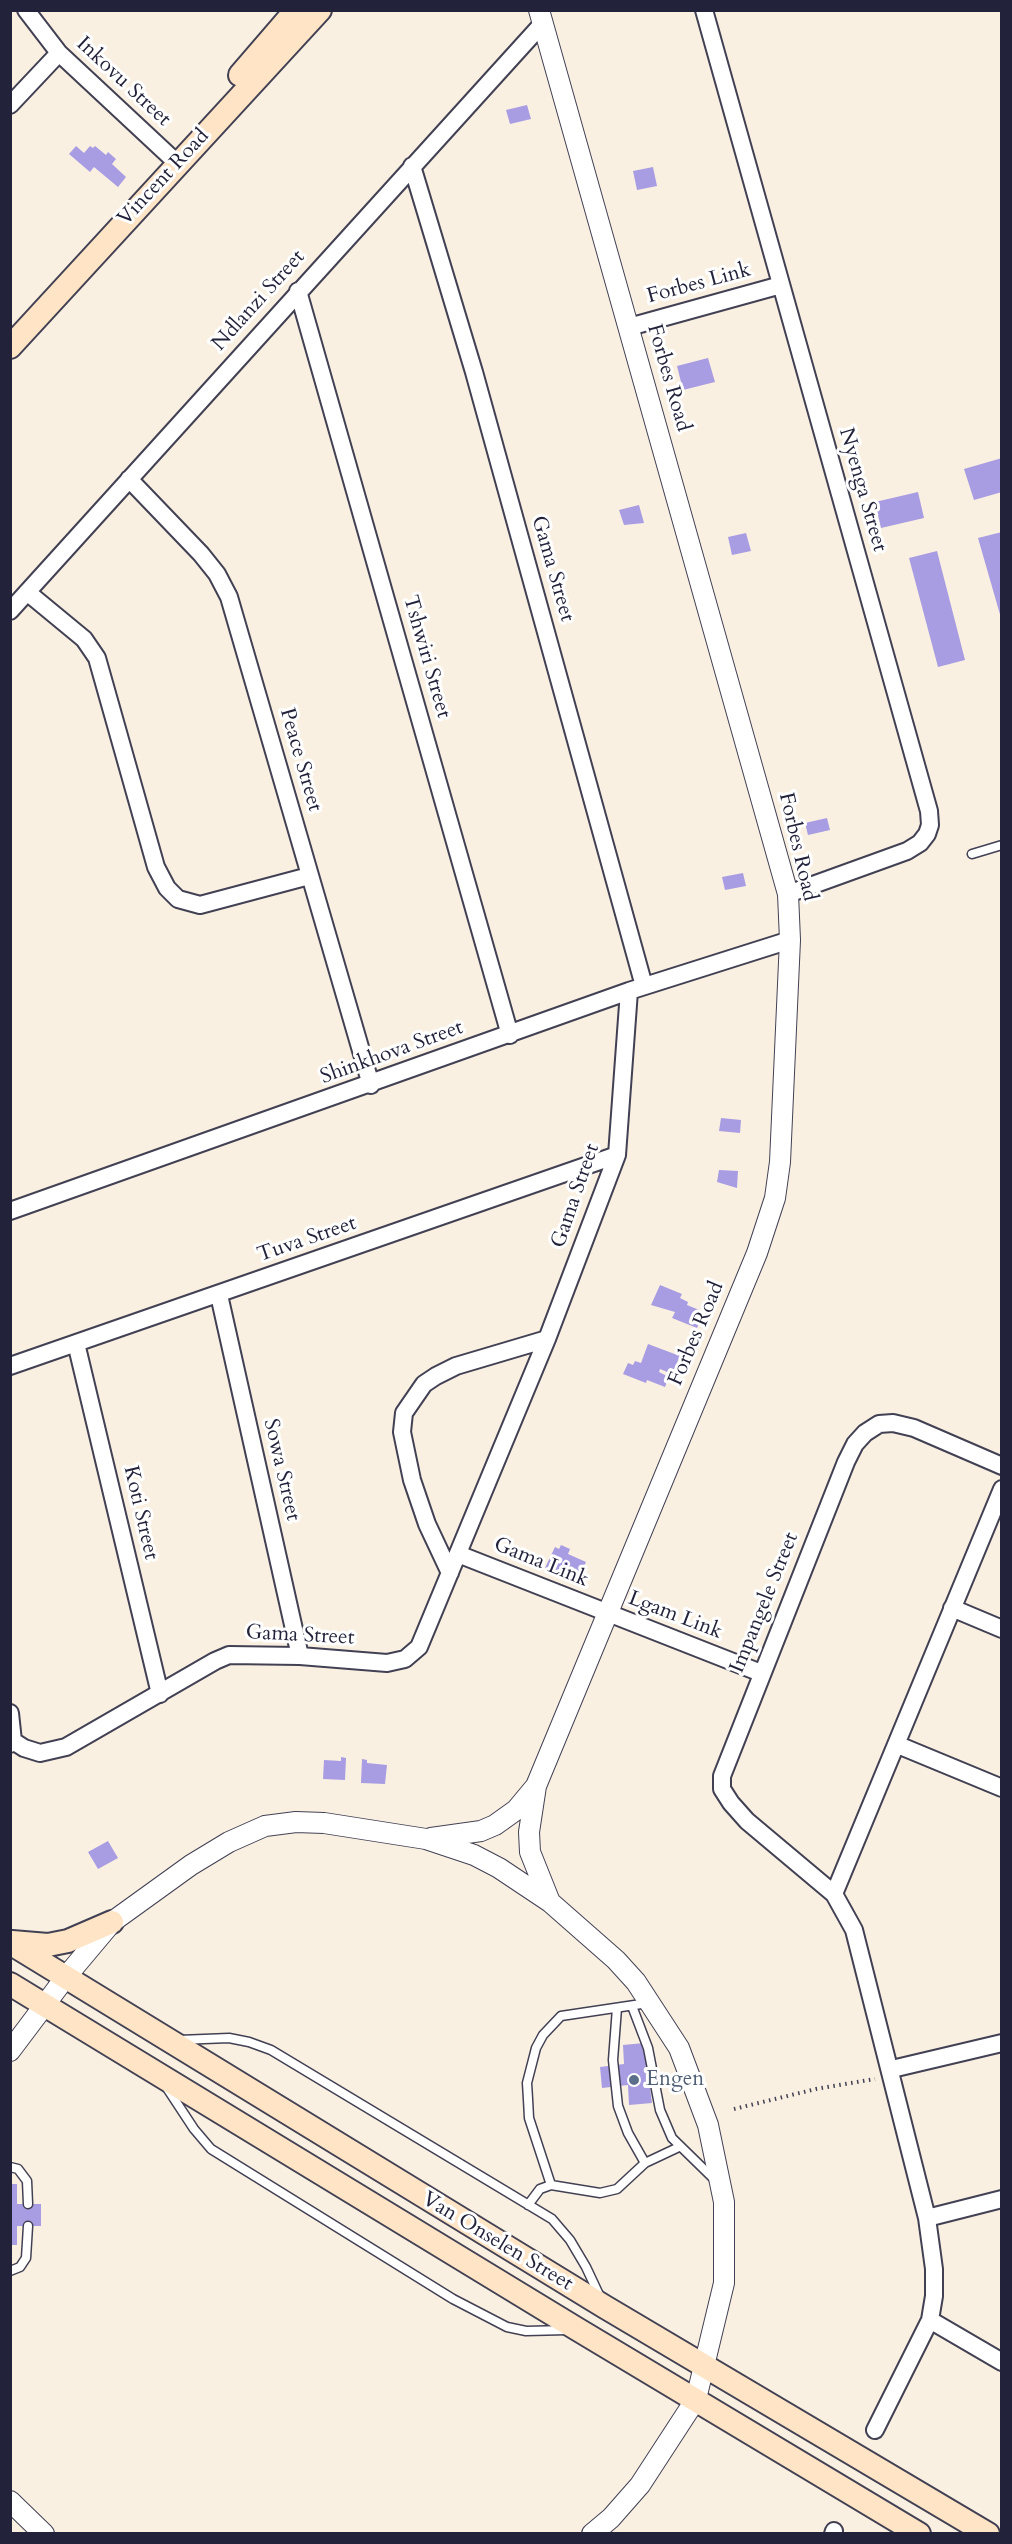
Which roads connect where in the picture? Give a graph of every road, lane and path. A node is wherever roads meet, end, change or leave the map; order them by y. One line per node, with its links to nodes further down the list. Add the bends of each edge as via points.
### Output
1 (26, 10): 6 (street, Inkovu Street)
2 (296, 10): 8 (main road, Vincent Road)
3 (320, 10): 8 (main road, Vincent Road)
4 (704, 10): 10 (street, Nyenga Street)
5 (541, 17): 9 (street, Ndlanzi Street); 12 (street, Forbes Road)
6 (59, 53): 7 (street); 8 (street, Inkovu Street)
7 (10, 105)
8 (173, 160): 13 (main road, Vincent Road); 14 (main road, Vincent Road)
9 (412, 166): 11 (street, Ndlanzi Street); 23 (street, Gama Street, via 474,372)
10 (781, 285): 12 (street, Forbes Link); 21 (street, Nyenga Street, via 930,825 920,843 907,851)
11 (298, 291): 15 (street, Ndlanzi Street); 24 (street, Tshwiri Street)
12 (628, 327): 21 (street, Forbes Road)
13 (10, 334)
14 (10, 347)
15 (129, 479): 16 (street, Ndlanzi Street); 20 (street, Peace Street, via 201,554 229,597)
16 (27, 592): 17 (street, Ndlanzi Street); 20 (street, via 84,639 97,658 156,867 167,888 178,899 200,905)
17 (10, 611)
18 (1002, 845): 19 (lane)
19 (972, 854)
20 (309, 876): 25 (street, Peace Street)
21 (788, 894): 22 (street, Forbes Road)
22 (790, 940): 23 (street, Shinkhova Street); 37 (street, Forbes Road, via 780,1162 768,1224)
23 (637, 988): 24 (street, Shinkhova Street); 26 (street, Gama Street)
24 (510, 1035): 25 (street, Shinkhova Street)
25 (371, 1085): 27 (street, Shinkhova Street)
26 (617, 1155): 28 (street, Tuva Street); 29 (street, Gama Street)
27 (10, 1211)
28 (219, 1295): 30 (street, Tuva Street); 39 (street, Sowa Street)
29 (547, 1339): 34 (street, Gama Street); 35 (street, via 456,1366 436,1376 424,1384 404,1413 402,1432 412,1480)
30 (76, 1343): 31 (street, Tuva Street); 41 (street, Koti Street)
31 (10, 1366)
32 (1002, 1466): 40 (street, Impangele Street, via 914,1428 893,1423 879,1424 865,1434 846,1462)
33 (1002, 1490): 36 (street)
34 (458, 1554): 35 (street, Gama Street); 37 (street, Gama Link)
35 (450, 1573): 39 (street, Gama Street, via 428,1630 419,1647 405,1659 387,1663)
36 (952, 1608): 38 (street); 44 (street)
37 (606, 1613): 40 (street, Lgam Link); 45 (street, Forbes Road)
38 (1002, 1629)
39 (300, 1656): 41 (street, Gama Street, via 229,1655)
40 (761, 1673): 48 (street, Impangele Street, via 722,1776 722,1789 747,1821)
41 (160, 1694): 43 (street, Gama Street, via 66,1748 40,1753)
42 (10, 1713): 43 (street, Gama Street)
43 (11, 1741)
44 (898, 1745): 46 (street); 48 (street)
45 (536, 1786): 47 (street, Forbes Road, via 516,1810 495,1825); 49 (street, Forbes Road, via 530,1852)
46 (1002, 1788)
47 (426, 1839): 49 (street, via 490,1864); 50 (street, via 324,1823 265,1826 191,1865)
48 (834, 1894): 60 (street, via 854,1930)
49 (550, 1902): 55 (street, via 616,1960)
50 (112, 1922): 51 (main road, via 48,1945); 52 (street)
51 (10, 1942): 52 (main road, Van Onselen Street)
52 (65, 1978): 54 (street); 57 (main road, Van Onselen Street)
53 (10, 1984): 54 (main road, Van Onselen Street)
54 (44, 2004): 59 (street); 61 (main road, Van Onselen Street)
55 (642, 2004): 56 (lane); 63 (lane, via 660,2110); 67 (street, via 679,2048 708,2125)
56 (617, 2008): 64 (lane, via 613,2060 618,2106); 66 (lane, via 556,2018 536,2048 527,2083 529,2118)
57 (167, 2041): 70 (lane, via 229,2038 271,2050); 74 (main road, Van Onselen Street)
58 (1002, 2043): 60 (street)
59 (10, 2050)
60 (893, 2072): 62 (path); 71 (street)
61 (158, 2074): 76 (main road, Van Onselen Street); 76 (lane, via 211,2149 453,2300 507,2327 526,2331)
62 (734, 2109)
63 (679, 2147): 64 (lane); 67 (lane)
64 (645, 2163): 66 (lane, via 618,2189 609,2192)
65 (10, 2167): 69 (lane, via 18,2169 27,2181)
66 (551, 2185): 70 (lane, via 540,2190)
67 (722, 2186): 78 (street, via 724,2283)
68 (1002, 2199): 71 (street)
69 (28, 2204)
70 (528, 2205): 74 (lane, via 552,2219 570,2240)
71 (927, 2218): 75 (street, via 934,2269)
72 (28, 2226): 73 (lane, via 26,2259)
73 (10, 2271)
74 (605, 2307): 78 (main road, Van Onselen Street)
75 (930, 2320): 77 (street); 80 (street)
76 (577, 2330): 79 (main road, Van Onselen Street)
77 (1002, 2362)
78 (706, 2365): 79 (street); 85 (main road, Van Onselen Street)
79 (696, 2399): 83 (street, via 640,2485); 84 (main road, Van Onselen Street)
80 (875, 2430)
81 (10, 2501): 82 (street)
82 (44, 2534)
83 (592, 2534)
84 (919, 2534)
85 (988, 2534)

